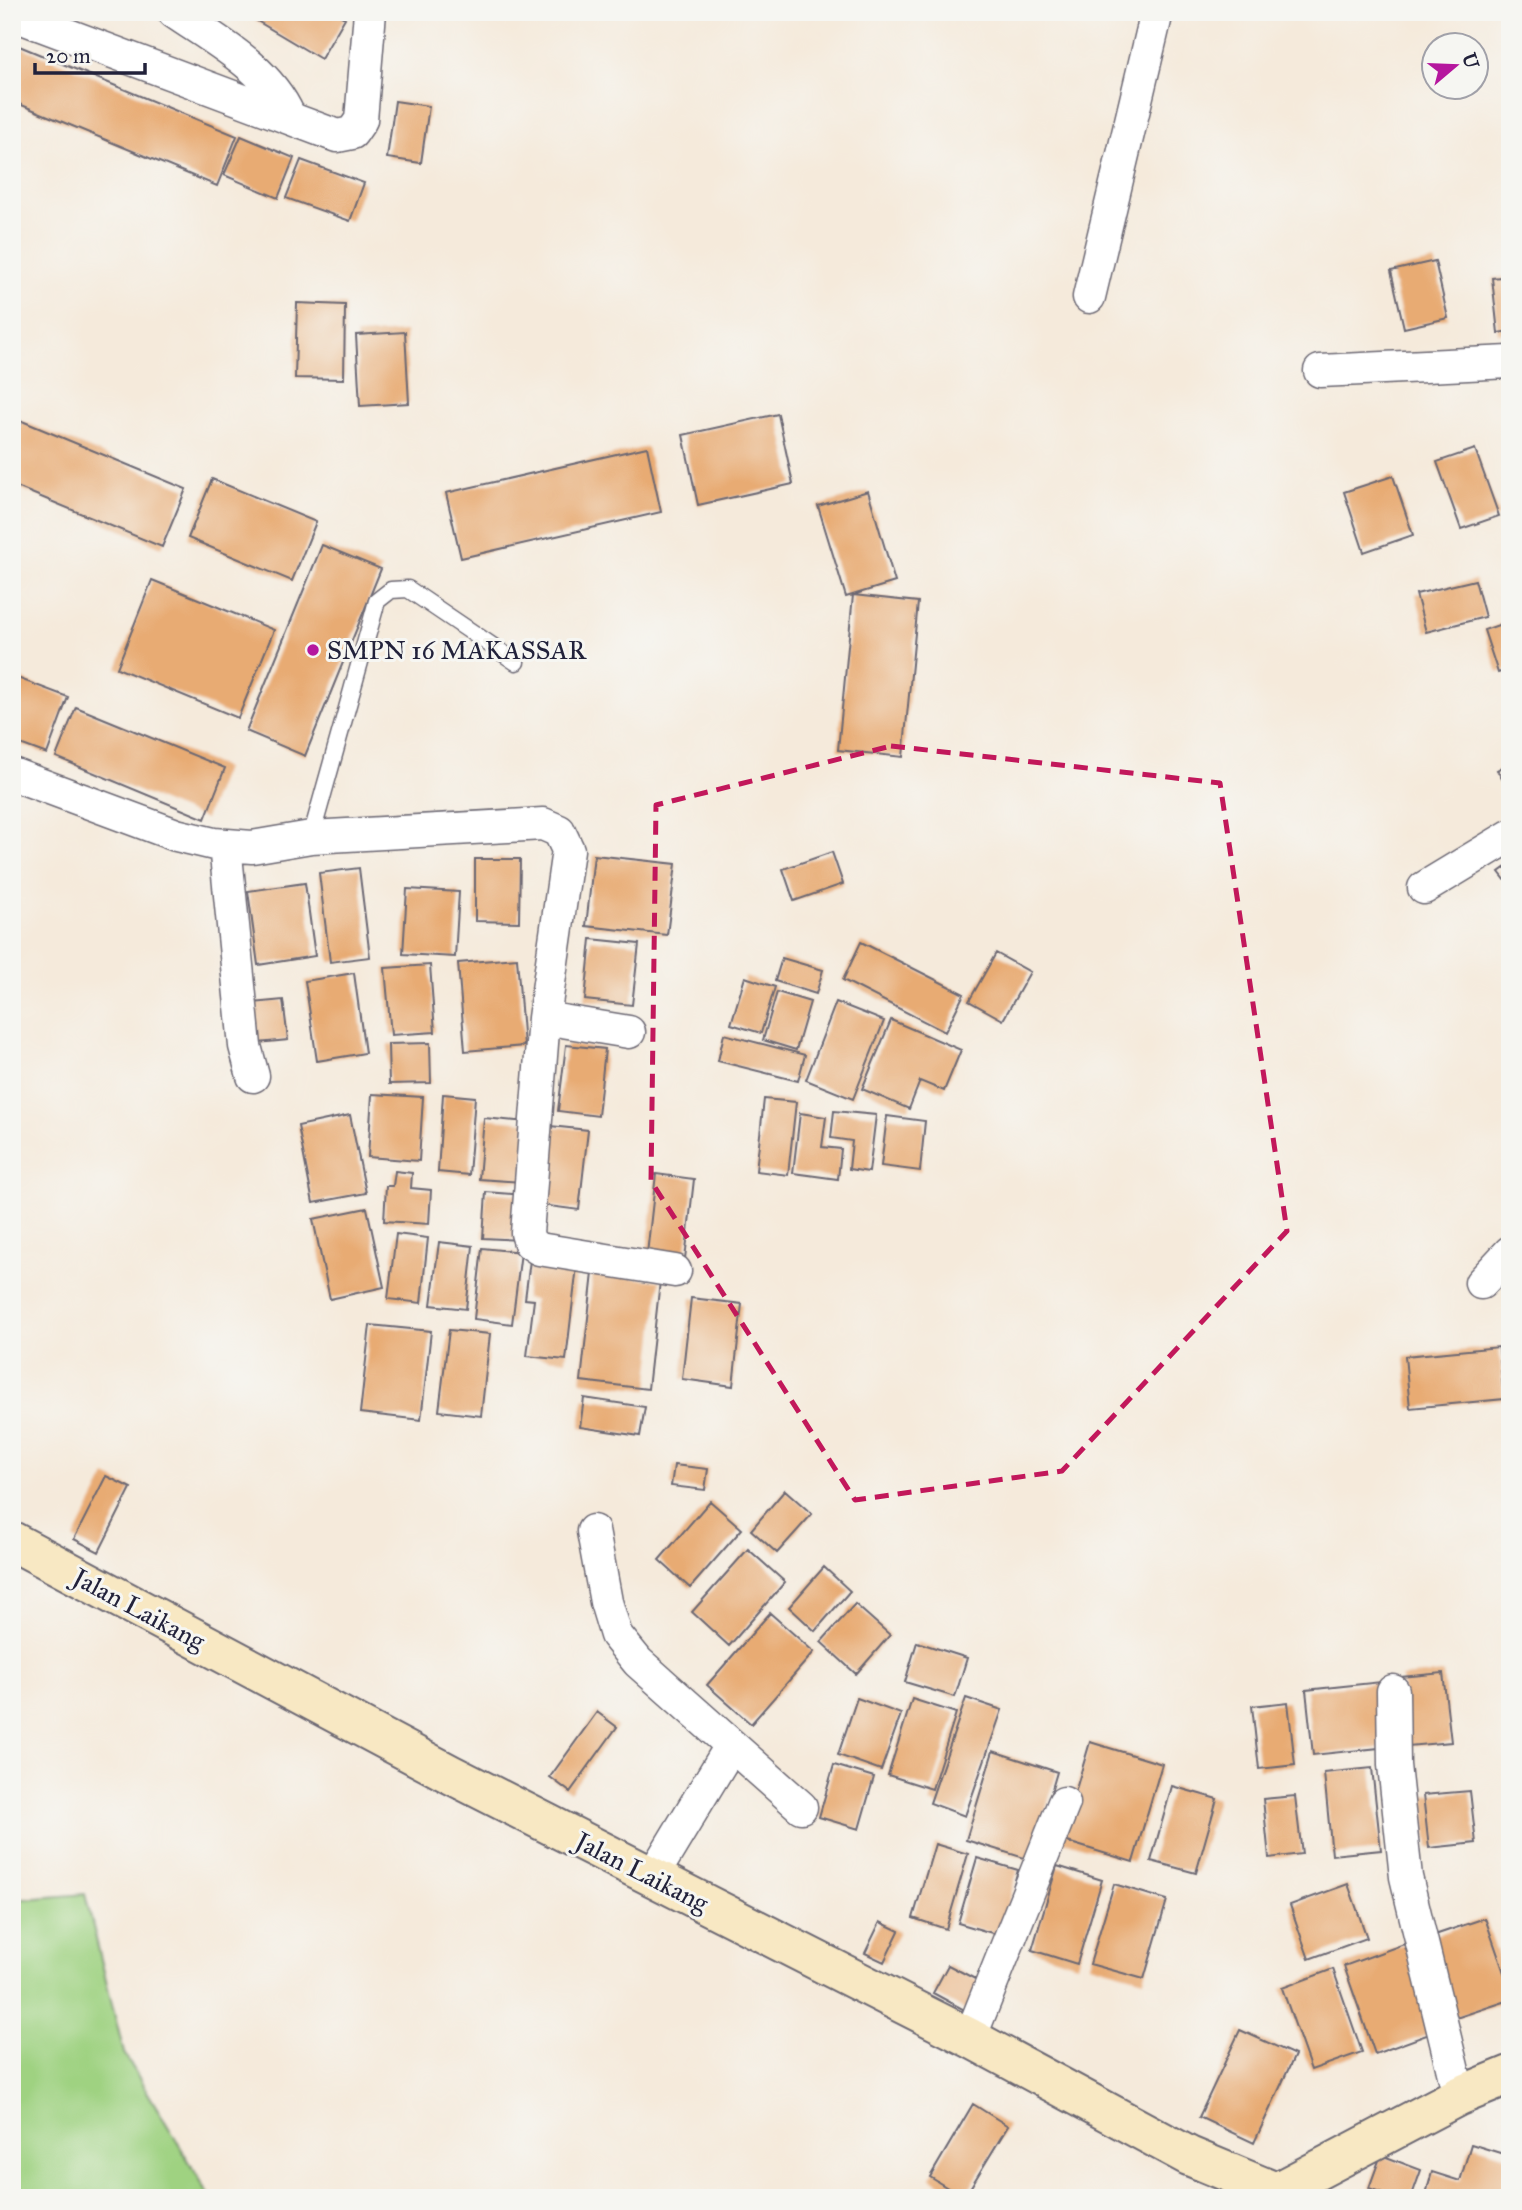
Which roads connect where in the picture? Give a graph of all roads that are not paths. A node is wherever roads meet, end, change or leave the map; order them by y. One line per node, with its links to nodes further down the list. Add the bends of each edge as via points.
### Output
1 (174, 12): 5 (street, via 267,80)
2 (370, 12): 5 (street, via 361,120 352,133 337,136)
3 (1157, 12): 6 (street)
4 (19, 14): 5 (street)
5 (289, 116)
6 (1089, 296)
7 (1510, 362): 8 (street)
8 (1320, 371)
9 (516, 662): 12 (lane, via 408,589 391,590 377,600)
10 (12, 774): 13 (street, via 176,835)
11 (1510, 836): 14 (street)
12 (311, 837): 13 (street, via 252,847); 15 (street, via 542,824 559,831 568,850)
13 (225, 845): 17 (street, via 245,1046)
14 (1424, 888)
15 (544, 1018): 16 (street); 19 (street, via 527,1233 530,1243 539,1249)
16 (629, 1031)
17 (253, 1076)
18 (1510, 1252): 20 (street)
19 (676, 1271)
20 (1481, 1283)
21 (593, 1531): 24 (street, via 616,1635 638,1662)
22 (12, 1541): 27 (main road, Jalan Laikang)
23 (1393, 1691): 30 (street, via 1406,1877)
24 (731, 1746): 26 (street); 27 (street)
25 (1064, 1803): 28 (street)
26 (800, 1807)
27 (652, 1877): 28 (main road, Jalan Laikang)
28 (970, 2038): 31 (main road, Jalan Laikang, via 1189,2156)
29 (1510, 2075): 30 (main road)
30 (1459, 2096): 31 (main road)
31 (1277, 2196)

